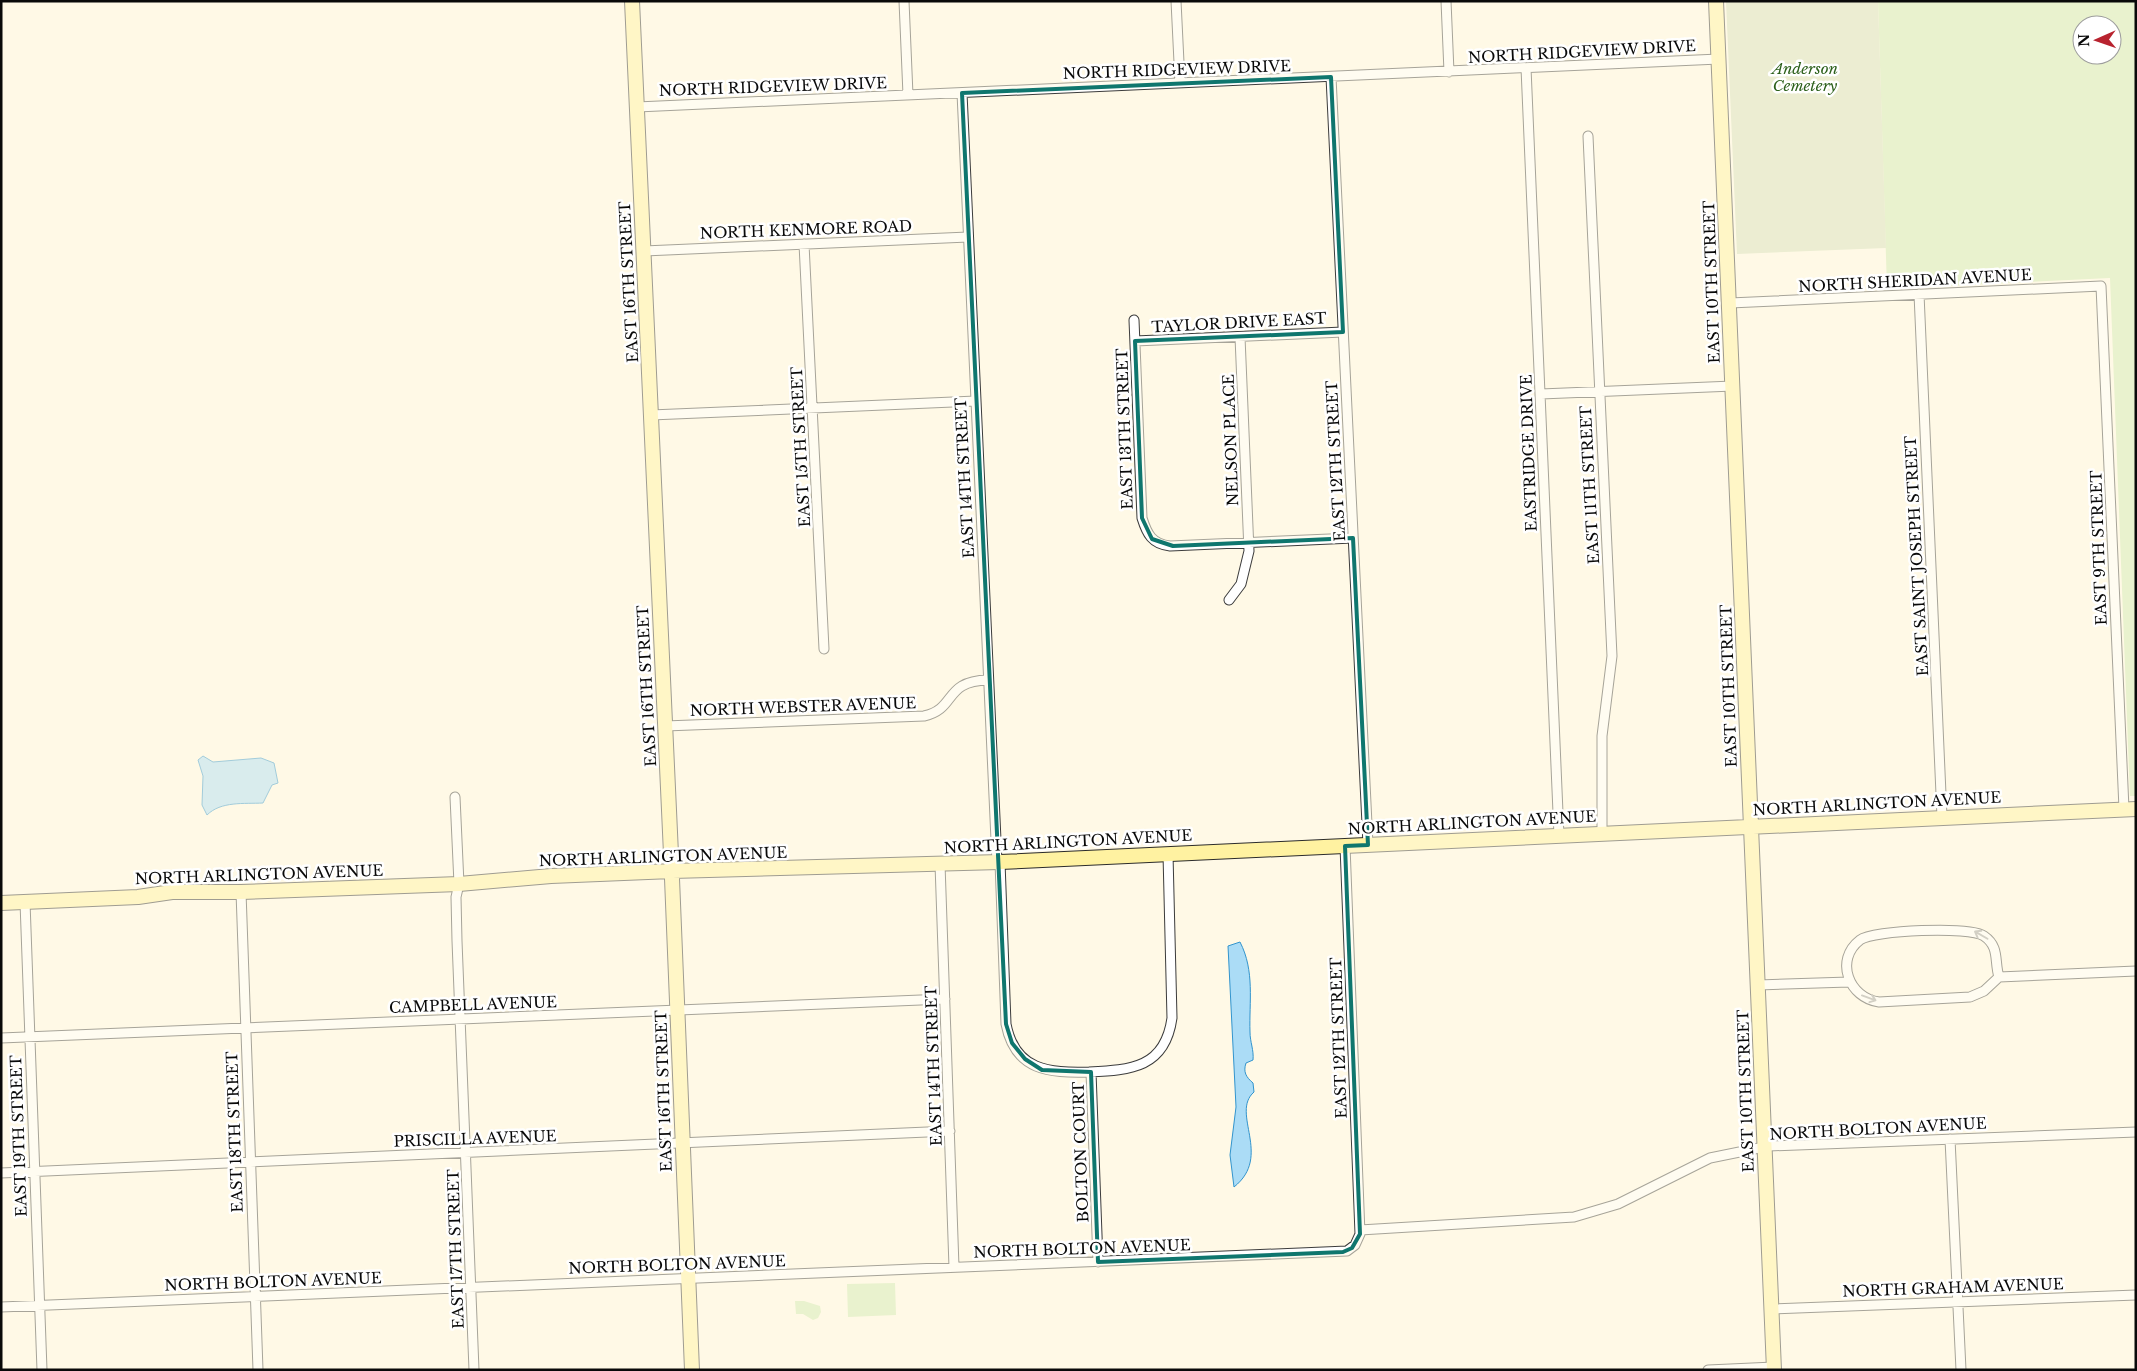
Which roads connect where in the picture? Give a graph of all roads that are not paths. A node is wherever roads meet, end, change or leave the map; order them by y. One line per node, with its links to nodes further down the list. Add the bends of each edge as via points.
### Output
1 (632, 1): 13 (main road, EAST 16TH STREET)
2 (904, 1): 12 (street)
3 (1176, 1): 10 (street)
4 (1446, 1): 8 (street)
5 (1716, 1): 6 (main road, EAST 10TH STREET)
6 (1719, 59): 7 (street, NORTH RIDGEVIEW DRIVE); 20 (main road, EAST 10TH STREET)
7 (1526, 68): 8 (street, NORTH RIDGEVIEW DRIVE); 27 (street, EASTRIDGE DRIVE)
8 (1449, 72): 9 (street, NORTH RIDGEVIEW DRIVE)
9 (1331, 77): 10 (street, NORTH RIDGEVIEW DRIVE); 22 (street, EAST 12TH STREET)
10 (1180, 83): 11 (street, NORTH RIDGEVIEW DRIVE)
11 (962, 93): 12 (street, NORTH RIDGEVIEW DRIVE); 15 (street, EAST 14TH STREET)
12 (908, 95): 13 (street, NORTH RIDGEVIEW DRIVE)
13 (637, 107): 17 (main road, EAST 16TH STREET)
14 (1588, 136): 26 (street, EAST 11TH STREET)
15 (968, 237): 16 (street, NORTH KENMORE ROAD); 28 (street, EAST 14TH STREET)
16 (804, 244): 17 (street, NORTH KENMORE ROAD); 29 (street, EAST 15TH STREET)
17 (644, 251): 30 (main road, EAST 16TH STREET)
18 (2102, 286): 19 (street, NORTH SHERIDAN AVENUE); 38 (street, EAST 9TH STREET)
19 (1919, 294): 20 (street, NORTH SHERIDAN AVENUE); 39 (street, EAST SAINT JOSEPH STREET)
20 (1730, 303): 25 (main road, EAST 10TH STREET)
21 (1134, 320): 24 (street, EAST 13TH STREET)
22 (1343, 332): 23 (street, TAYLOR DRIVE EAST); 31 (street, EAST 12TH STREET)
23 (1240, 337): 24 (street, TAYLOR DRIVE EAST); 32 (street, NELSON PLACE)
24 (1135, 341): 32 (street, EAST 13TH STREET, via 1142,518 1148,535 1170,546)
25 (1733, 386): 26 (street); 40 (main road, EAST 10TH STREET)
26 (1600, 392): 27 (street); 41 (street, EAST 11TH STREET, via 1612,656 1602,736)
27 (1541, 394): 42 (street, EASTRIDGE DRIVE)
28 (976, 401): 29 (street); 35 (street, EAST 14TH STREET)
29 (812, 408): 30 (street); 34 (street, EAST 15TH STREET)
30 (651, 414): 36 (main road, EAST 16TH STREET)
31 (1353, 538): 32 (street); 43 (street, EAST 12TH STREET)
32 (1249, 542): 33 (street, NELSON PLACE, via 1241,584)
33 (1229, 600)
34 (824, 648)
35 (988, 680): 36 (street, NORTH WEBSTER AVENUE, via 966,682 954,691 943,707 924,716); 46 (street, EAST 14TH STREET)
36 (665, 726): 48 (main road, EAST 16TH STREET)
37 (455, 797): 49 (street, EAST 17TH STREET)
38 (2130, 809): 39 (main road, NORTH ARLINGTON AVENUE)
39 (1942, 817): 40 (main road, NORTH ARLINGTON AVENUE)
40 (1752, 826): 41 (main road, NORTH ARLINGTON AVENUE); 56 (main road, EAST 10TH STREET)
41 (1602, 833): 42 (main road, NORTH ARLINGTON AVENUE)
42 (1559, 836): 43 (main road, NORTH ARLINGTON AVENUE)
43 (1368, 845): 44 (main road, NORTH ARLINGTON AVENUE)
44 (1345, 846): 45 (main road, NORTH ARLINGTON AVENUE); 73 (street, EAST 12TH STREET)
45 (1168, 854): 46 (main road, NORTH ARLINGTON AVENUE); 63 (street, EAST 14TH STREET, via 1172,1018 1169,1034 1162,1049 1147,1062 1128,1070)
46 (998, 862): 47 (main road, NORTH ARLINGTON AVENUE); 63 (street, EAST 14TH STREET, via 1006,1024 1012,1043 1025,1059 1042,1070)
47 (940, 864): 48 (main road, NORTH ARLINGTON AVENUE); 57 (street, EAST 14TH STREET)
48 (672, 871): 49 (main road, NORTH ARLINGTON AVENUE); 58 (main road, EAST 16TH STREET)
49 (459, 884): 50 (main road, NORTH ARLINGTON AVENUE); 59 (street, EAST 17TH STREET, via 457,923)
50 (240, 892): 51 (main road, NORTH ARLINGTON AVENUE, via 172,892 138,897); 60 (street, EAST 18TH STREET)
51 (25, 902): 52 (main road, NORTH ARLINGTON AVENUE); 61 (street, EAST 19TH STREET)
52 (1, 903)
53 (2136, 971): 54 (street)
54 (1999, 977): 55 (street, one-way to 54, via 1860,995 1879,1002 1970,997 1984,991); 55 (street, one-way to 55, via 1992,944 1979,933 1963,930 1867,936 1849,953 1846,970)
55 (1850, 982): 56 (street)
56 (1758, 985): 68 (main road, EAST 10TH STREET)
57 (945, 999): 58 (street, CAMPBELL AVENUE); 64 (street, EAST 14TH STREET)
58 (677, 1010): 59 (street, CAMPBELL AVENUE); 67 (main road, EAST 16TH STREET)
59 (461, 1019): 60 (street, CAMPBELL AVENUE); 69 (street, EAST 17TH STREET)
60 (244, 1028): 61 (street, CAMPBELL AVENUE); 70 (street, EAST 18TH STREET)
61 (29, 1037): 62 (street, CAMPBELL AVENUE); 71 (street, EAST 19TH STREET)
62 (1, 1038)
63 (1091, 1072): 74 (street, BOLTON COURT)
64 (950, 1131): 67 (street, PRISCILLA AVENUE); 75 (street, EAST 14TH STREET)
65 (2136, 1132): 66 (street, NORTH BOLTON AVENUE)
66 (1950, 1139): 68 (street, NORTH BOLTON AVENUE); 80 (street)
67 (683, 1143): 69 (street, PRISCILLA AVENUE); 76 (main road, EAST 16TH STREET)
68 (1765, 1147): 73 (street, NORTH BOLTON AVENUE, via 1710,1158 1618,1204 1582,1216); 83 (main road, EAST 10TH STREET)
69 (466, 1153): 70 (street, PRISCILLA AVENUE); 77 (street, EAST 17TH STREET)
70 (250, 1162): 71 (street, PRISCILLA AVENUE); 79 (street, EAST 18TH STREET)
71 (34, 1171): 72 (street, PRISCILLA AVENUE); 81 (street, EAST 19TH STREET)
72 (1, 1173)
73 (1360, 1230): 74 (street, NORTH BOLTON AVENUE, via 1355,1246 1343,1252)
74 (1098, 1262): 75 (street, NORTH BOLTON AVENUE)
75 (954, 1267): 76 (street, NORTH BOLTON AVENUE)
76 (688, 1278): 77 (street, NORTH BOLTON AVENUE); 88 (main road, EAST 16TH STREET)
77 (471, 1287): 79 (street, NORTH BOLTON AVENUE); 87 (street, EAST 17TH STREET)
78 (2136, 1295): 80 (street, NORTH GRAHAM AVENUE)
79 (256, 1296): 81 (street, NORTH BOLTON AVENUE); 86 (street, EAST 18TH STREET)
80 (1958, 1302): 83 (street, NORTH GRAHAM AVENUE); 90 (street)
81 (39, 1306): 82 (street, NORTH BOLTON AVENUE); 85 (street, EAST 19TH STREET)
82 (1, 1307)
83 (1772, 1309): 84 (main road, EAST 10TH STREET)
84 (1774, 1368): 89 (street)
85 (42, 1370)
86 (258, 1370)
87 (474, 1370)
88 (692, 1370)
89 (1708, 1370)
90 (1961, 1370)

